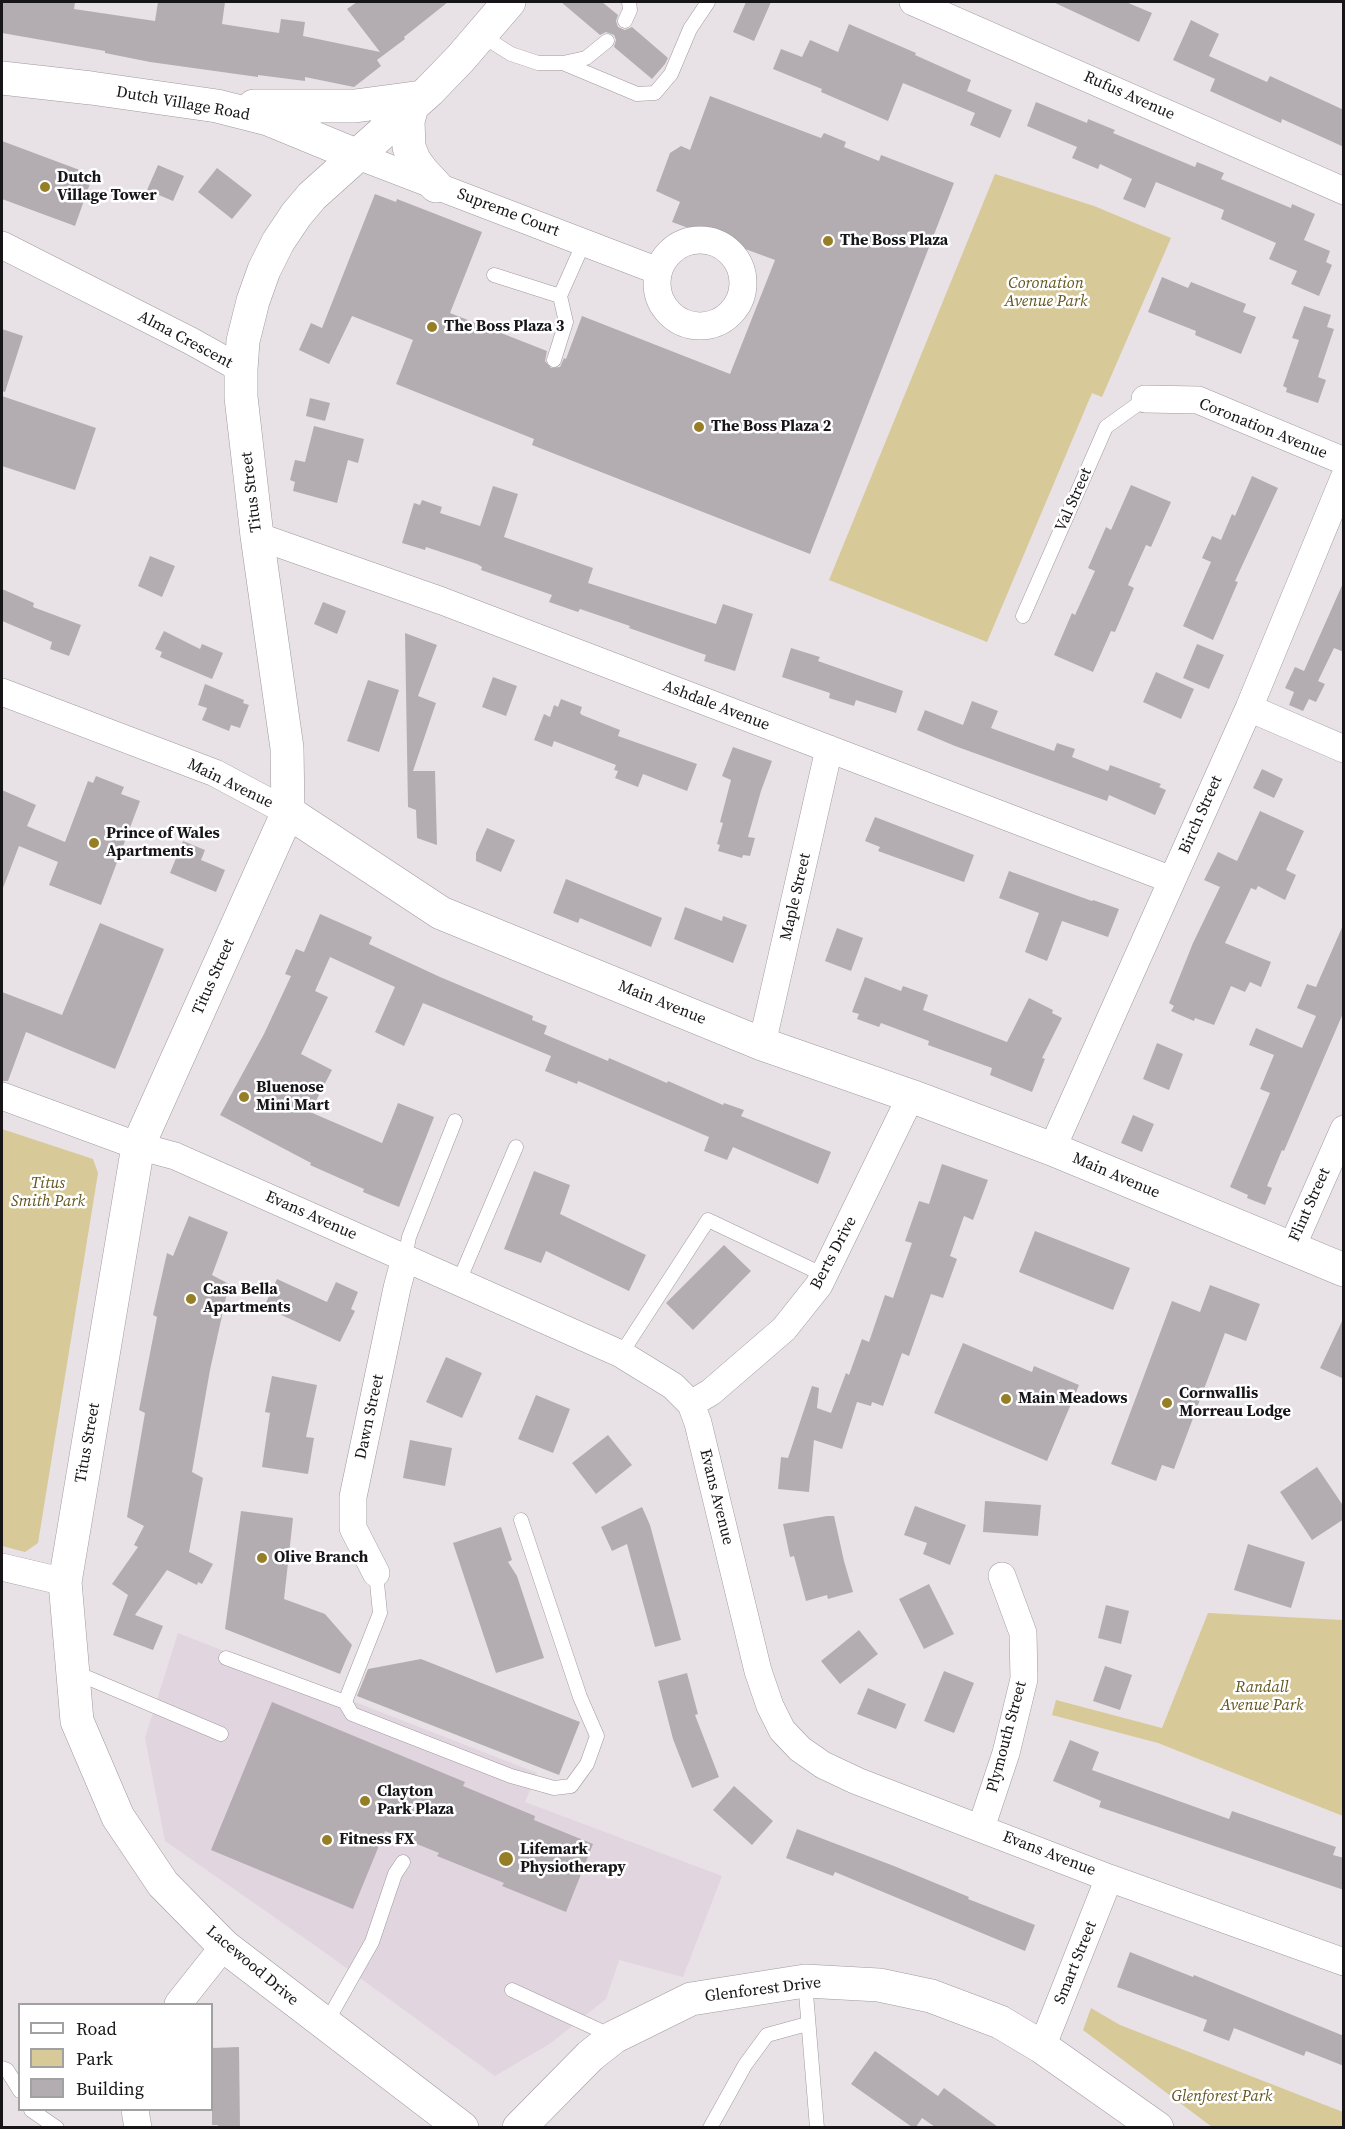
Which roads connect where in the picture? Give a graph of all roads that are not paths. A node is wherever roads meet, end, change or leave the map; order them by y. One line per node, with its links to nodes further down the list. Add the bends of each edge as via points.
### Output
1 (509, 2): 6 (main road)
2 (629, 2): 5 (lane)
3 (708, 2): 8 (lane, via 690,29 671,74 655,93 637,94)
4 (913, 2): 14 (street, Rufus Avenue)
5 (625, 21)
6 (482, 35): 8 (lane, via 511,54 538,63); 10 (main road)
7 (607, 41): 8 (lane, via 586,58)
8 (563, 63)
9 (2, 78): 11 (main road, Dutch Village Road)
10 (417, 102): 11 (main road); 12 (main road); 13 (main road, via 408,121 410,147 414,160)
11 (217, 106): 12 (main road, Dutch Village Road, via 268,119)
12 (358, 156): 13 (street, Supreme Court); 21 (main road, Alma Crescent, via 312,196 278,242 253,301)
13 (436, 186): 15 (street, Supreme Court)
14 (1344, 191)
15 (584, 242): 17 (street, Supreme Court); 19 (lane)
16 (2, 245): 21 (street, Alma Crescent)
17 (658, 271)
18 (495, 275): 19 (lane)
19 (560, 296): 20 (lane, via 566,322)
20 (554, 360)
21 (241, 369): 25 (main road, Titus Street)
22 (1145, 399): 23 (street, Coronation Avenue, via 1198,400); 26 (lane, Val Street, via 1106,427)
23 (1344, 461)
24 (1344, 478): 28 (street, Birch Street)
25 (257, 536): 29 (street, Ashdale Avenue, via 442,601); 31 (main road, Titus Street, via 287,748)
26 (1023, 616)
27 (2, 692): 31 (street, Main Avenue, via 215,773)
28 (1248, 708): 30 (street); 32 (street, Birch Street)
29 (829, 749): 32 (street, Ashdale Avenue); 33 (street, Maple Street)
30 (1344, 749)
31 (288, 812): 33 (main road, Main Avenue, via 441,913); 38 (main road, Titus Street)
32 (1172, 880): 40 (street, Birch Street)
33 (762, 1044): 35 (main road, Main Avenue)
34 (2, 1096): 38 (street, Evans Avenue)
35 (911, 1096): 40 (main road, Main Avenue); 44 (street, Berts Drive)
36 (455, 1121): 42 (lane, via 408,1238)
37 (1344, 1128): 41 (street, Flint Street)
38 (138, 1146): 42 (street, Evans Avenue, via 175,1156); 52 (main road, Titus Street)
39 (516, 1147): 45 (lane)
40 (1052, 1149): 41 (main road, Main Avenue)
41 (1291, 1249): 43 (main road, Main Avenue)
42 (405, 1258): 45 (street, Evans Avenue); 50 (street, Dawn Street, via 353,1497 353,1528)
43 (1344, 1270)
44 (824, 1275): 46 (lane, via 708,1220); 47 (street, Berts Drive, via 784,1329 711,1392)
45 (459, 1281): 46 (street, Evans Avenue)
46 (621, 1354): 47 (street, Evans Avenue, via 673,1386)
47 (691, 1404): 57 (street, Evans Avenue, via 758,1671 782,1730 823,1765)
48 (521, 1520): 55 (lane, via 580,1697 597,1736 587,1764 571,1785 554,1788 511,1776 352,1714)
49 (2, 1568): 52 (street)
50 (376, 1573): 55 (lane, via 380,1613)
51 (1002, 1576): 57 (street, Plymouth Street, via 1023,1633 1024,1679 1006,1753)
52 (64, 1582): 54 (main road, Lacewood Drive)
53 (226, 1658): 55 (lane)
54 (72, 1672): 56 (lane); 60 (main road, Lacewood Drive, via 77,1721 118,1817 163,1884)
55 (345, 1702)
56 (221, 1734)
57 (981, 1828): 59 (street, Evans Avenue)
58 (402, 1862): 66 (lane, via 372,1942)
59 (1109, 1878): 61 (street, Evans Avenue); 68 (street, Smart Street)
60 (224, 1946): 64 (street); 66 (main road, Lacewood Drive)
61 (1344, 1962)
62 (805, 1981): 65 (lane); 67 (main road, Glenforest Drive, via 691,1999); 68 (main road, Glenforest Drive, via 879,1984 931,1996 1000,2022)
63 (512, 1990): 67 (lane)
64 (179, 2003)
65 (807, 2024): 77 (lane, via 767,2035); 78 (lane)
66 (325, 2025): 75 (main road, Lacewood Drive)
67 (614, 2037): 76 (main road, Glenforest Drive)
68 (1042, 2047): 79 (main road, Glenforest Drive)
69 (9, 2068): 70 (lane)
70 (18, 2087)
71 (34, 2111): 73 (lane)
72 (135, 2111): 74 (street)
73 (57, 2127)
74 (138, 2127)
75 (462, 2127)
76 (519, 2127)
77 (710, 2127)
78 (817, 2127)
79 (1157, 2127)

